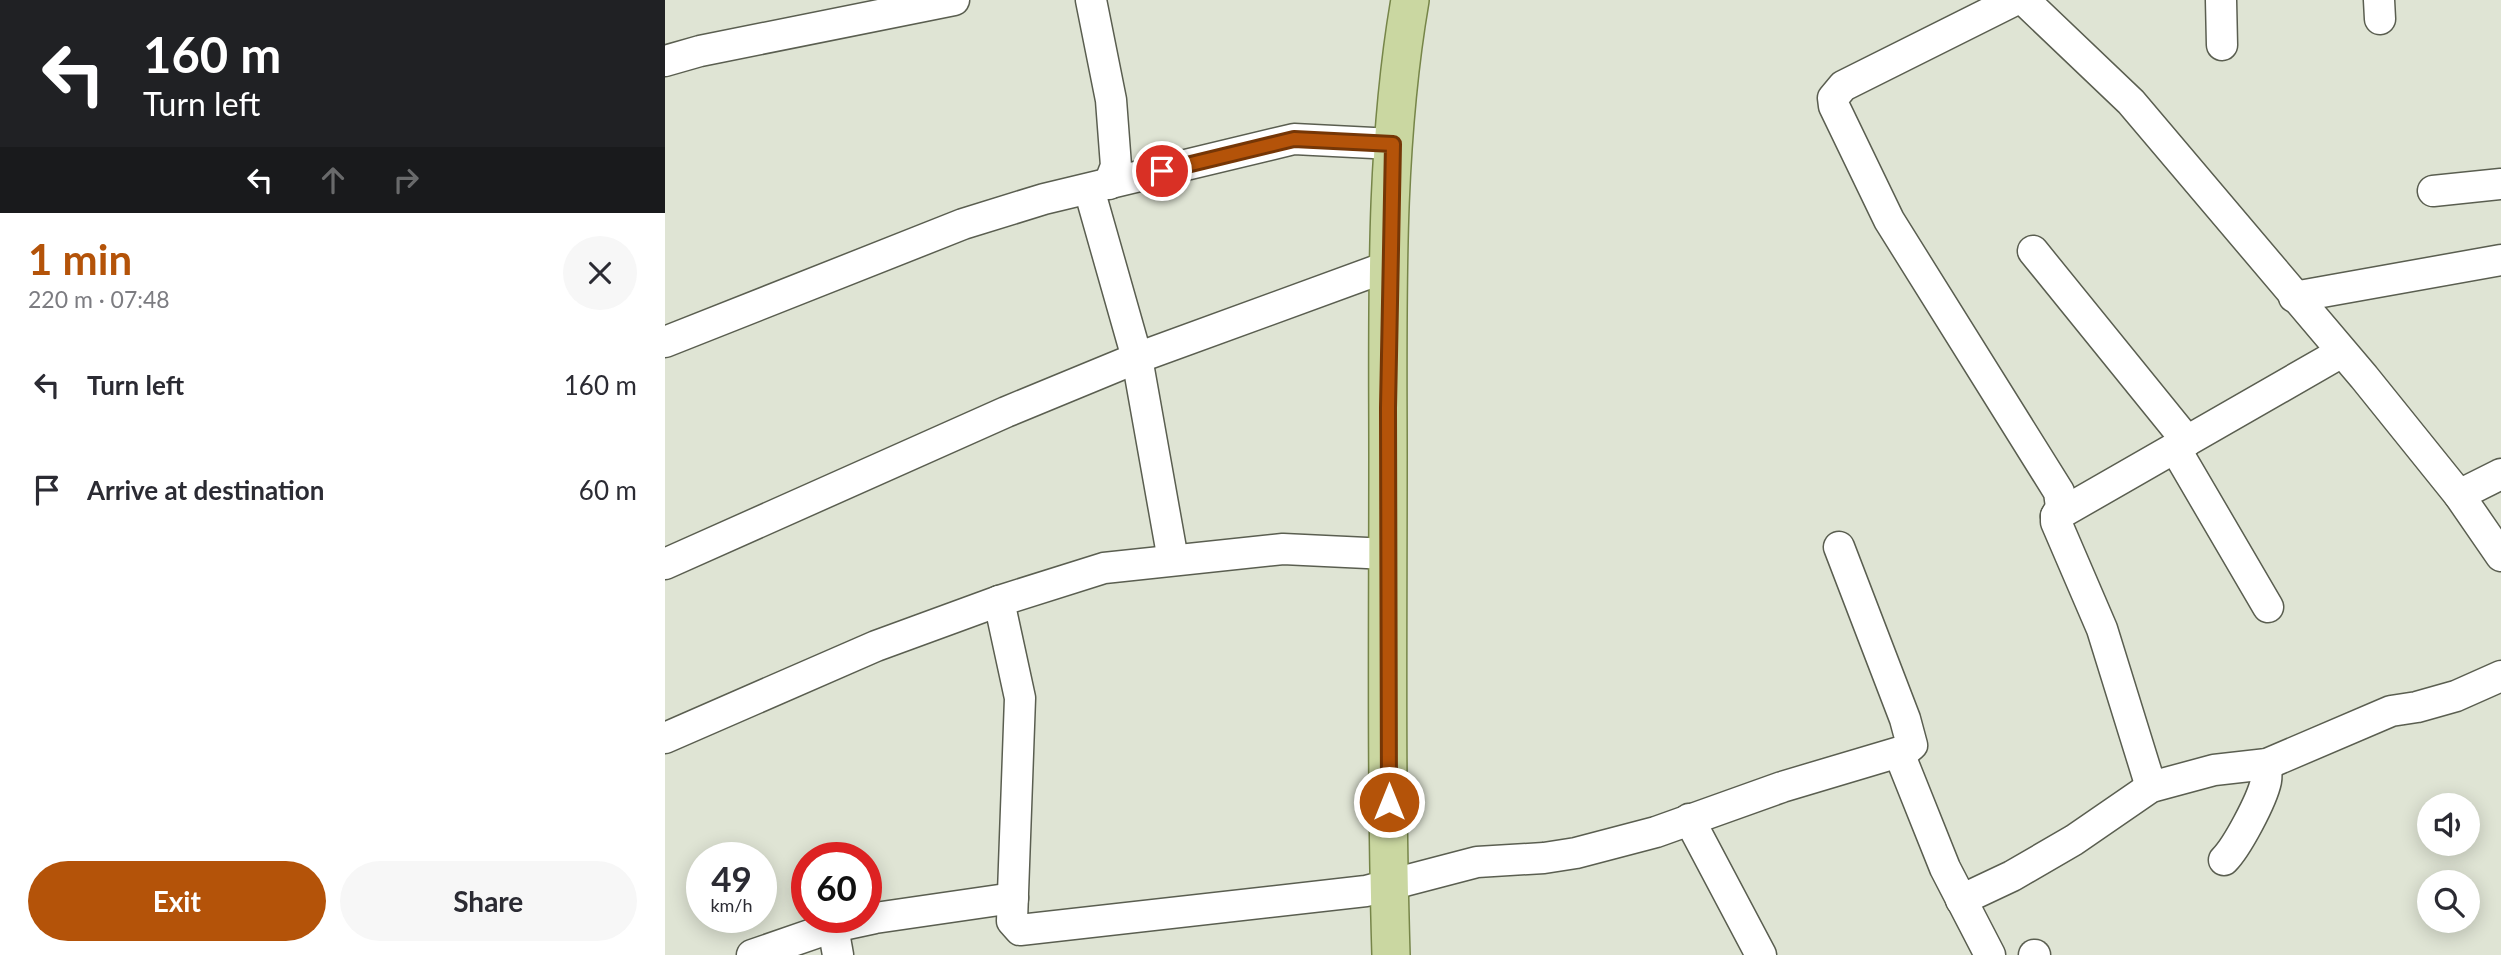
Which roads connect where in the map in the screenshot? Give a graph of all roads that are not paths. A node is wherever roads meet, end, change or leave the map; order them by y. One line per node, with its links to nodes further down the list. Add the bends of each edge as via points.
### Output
1 (954, 0): 8 (street)
2 (1091, 0): 11 (street, via 1111,100 1115,166)
3 (1410, 0): 9 (main road)
4 (2015, 0): 23 (street, via 1843,86 1833,98 1889,220 2059,492 2061,507)
5 (2024, 0): 16 (street, via 2131,102)
6 (2221, 0): 7 (street)
7 (2222, 46)
8 (665, 61)
9 (1393, 144): 11 (street, via 1294,139); 15 (main road)
10 (2501, 184): 12 (street)
11 (1099, 186): 17 (street, via 963,224); 19 (street)
12 (2433, 191)
13 (2033, 251): 20 (street)
14 (2501, 260): 16 (street)
15 (1389, 266): 19 (street); 25 (main road)
16 (2294, 297): 18 (street)
17 (665, 342)
18 (2342, 352): 20 (street); 22 (street)
19 (1137, 358): 27 (street); 28 (street, via 883,465)
20 (2181, 444): 23 (street); 30 (street)
21 (2501, 474): 22 (street)
22 (2459, 495): 26 (street)
23 (2056, 516): 35 (street, via 2102,629)
24 (1839, 547): 33 (street, via 1910,736 1912,745)
25 (1388, 554): 27 (street, via 1283,549); 38 (main road)
26 (2501, 556)
27 (1173, 560): 29 (street, via 1104,568)
28 (665, 564)
29 (999, 601): 32 (street, via 876,646); 39 (street, via 1020,698)
30 (2268, 607)
31 (2501, 676): 34 (street, via 2456,696 2391,711)
32 (665, 738)
33 (1899, 753): 36 (street); 40 (street)
34 (2267, 764): 35 (street, via 2214,770); 37 (street, via 2266,782)
35 (2151, 787): 40 (street, via 2074,840)
36 (1689, 819): 38 (street, via 1576,853 1477,862); 44 (street)
37 (2224, 860)
38 (1389, 884): 39 (street, via 1366,891 1020,930 1012,921); 43 (main road)
39 (1013, 898): 41 (street, via 875,918)
40 (1961, 900): 45 (street)
41 (835, 941): 42 (street)
42 (752, 955)
43 (1391, 955)
44 (1761, 955)
45 (1990, 955)

